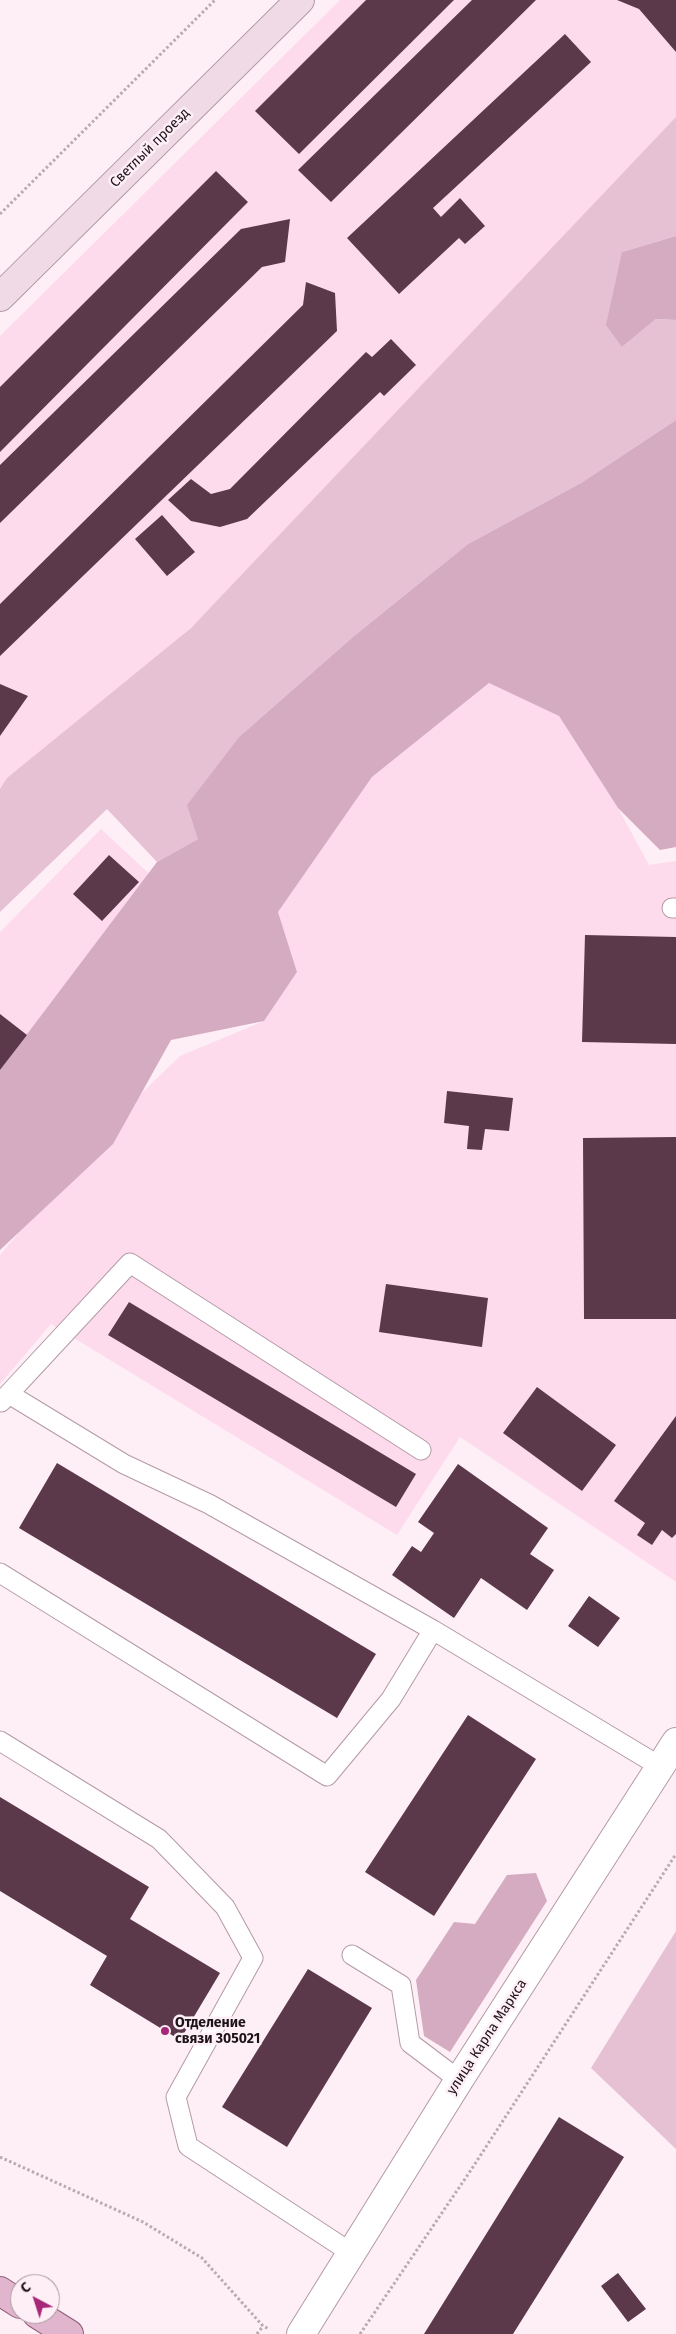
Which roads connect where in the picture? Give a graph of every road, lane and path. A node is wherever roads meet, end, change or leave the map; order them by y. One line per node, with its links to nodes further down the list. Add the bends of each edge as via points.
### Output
1 (215, 0): 3 (path)
2 (300, 0): 4 (street, Светлый проезд)
3 (0, 214)
4 (0, 297)
5 (4, 1399): 6 (lane, via 130,1263); 8 (lane, via 124,1464 209,1504)
6 (421, 1450)
7 (0, 1573): 8 (lane, via 327,1776 391,1699)
8 (433, 1630): 11 (lane)
9 (0, 1741): 16 (lane, via 159,1839 224,1907 253,1958 176,2097 188,2146)
10 (676, 1742): 11 (street, улица Карла Маркса)
11 (661, 1766): 14 (street, улица Карла Маркса)
12 (676, 1854): 22 (path, via 471,2170)
13 (352, 1955): 14 (lane, via 401,1985 410,2043)
14 (459, 2080): 16 (street, улица Карла Маркса)
15 (0, 2156): 18 (path, via 143,2222 202,2258)
16 (353, 2254): 19 (street, улица Карла Маркса)
17 (53, 2324): 20 (main road)
18 (263, 2326): 19 (path); 21 (path)
19 (288, 2333)
20 (69, 2334)
21 (257, 2334)
22 (360, 2334)

